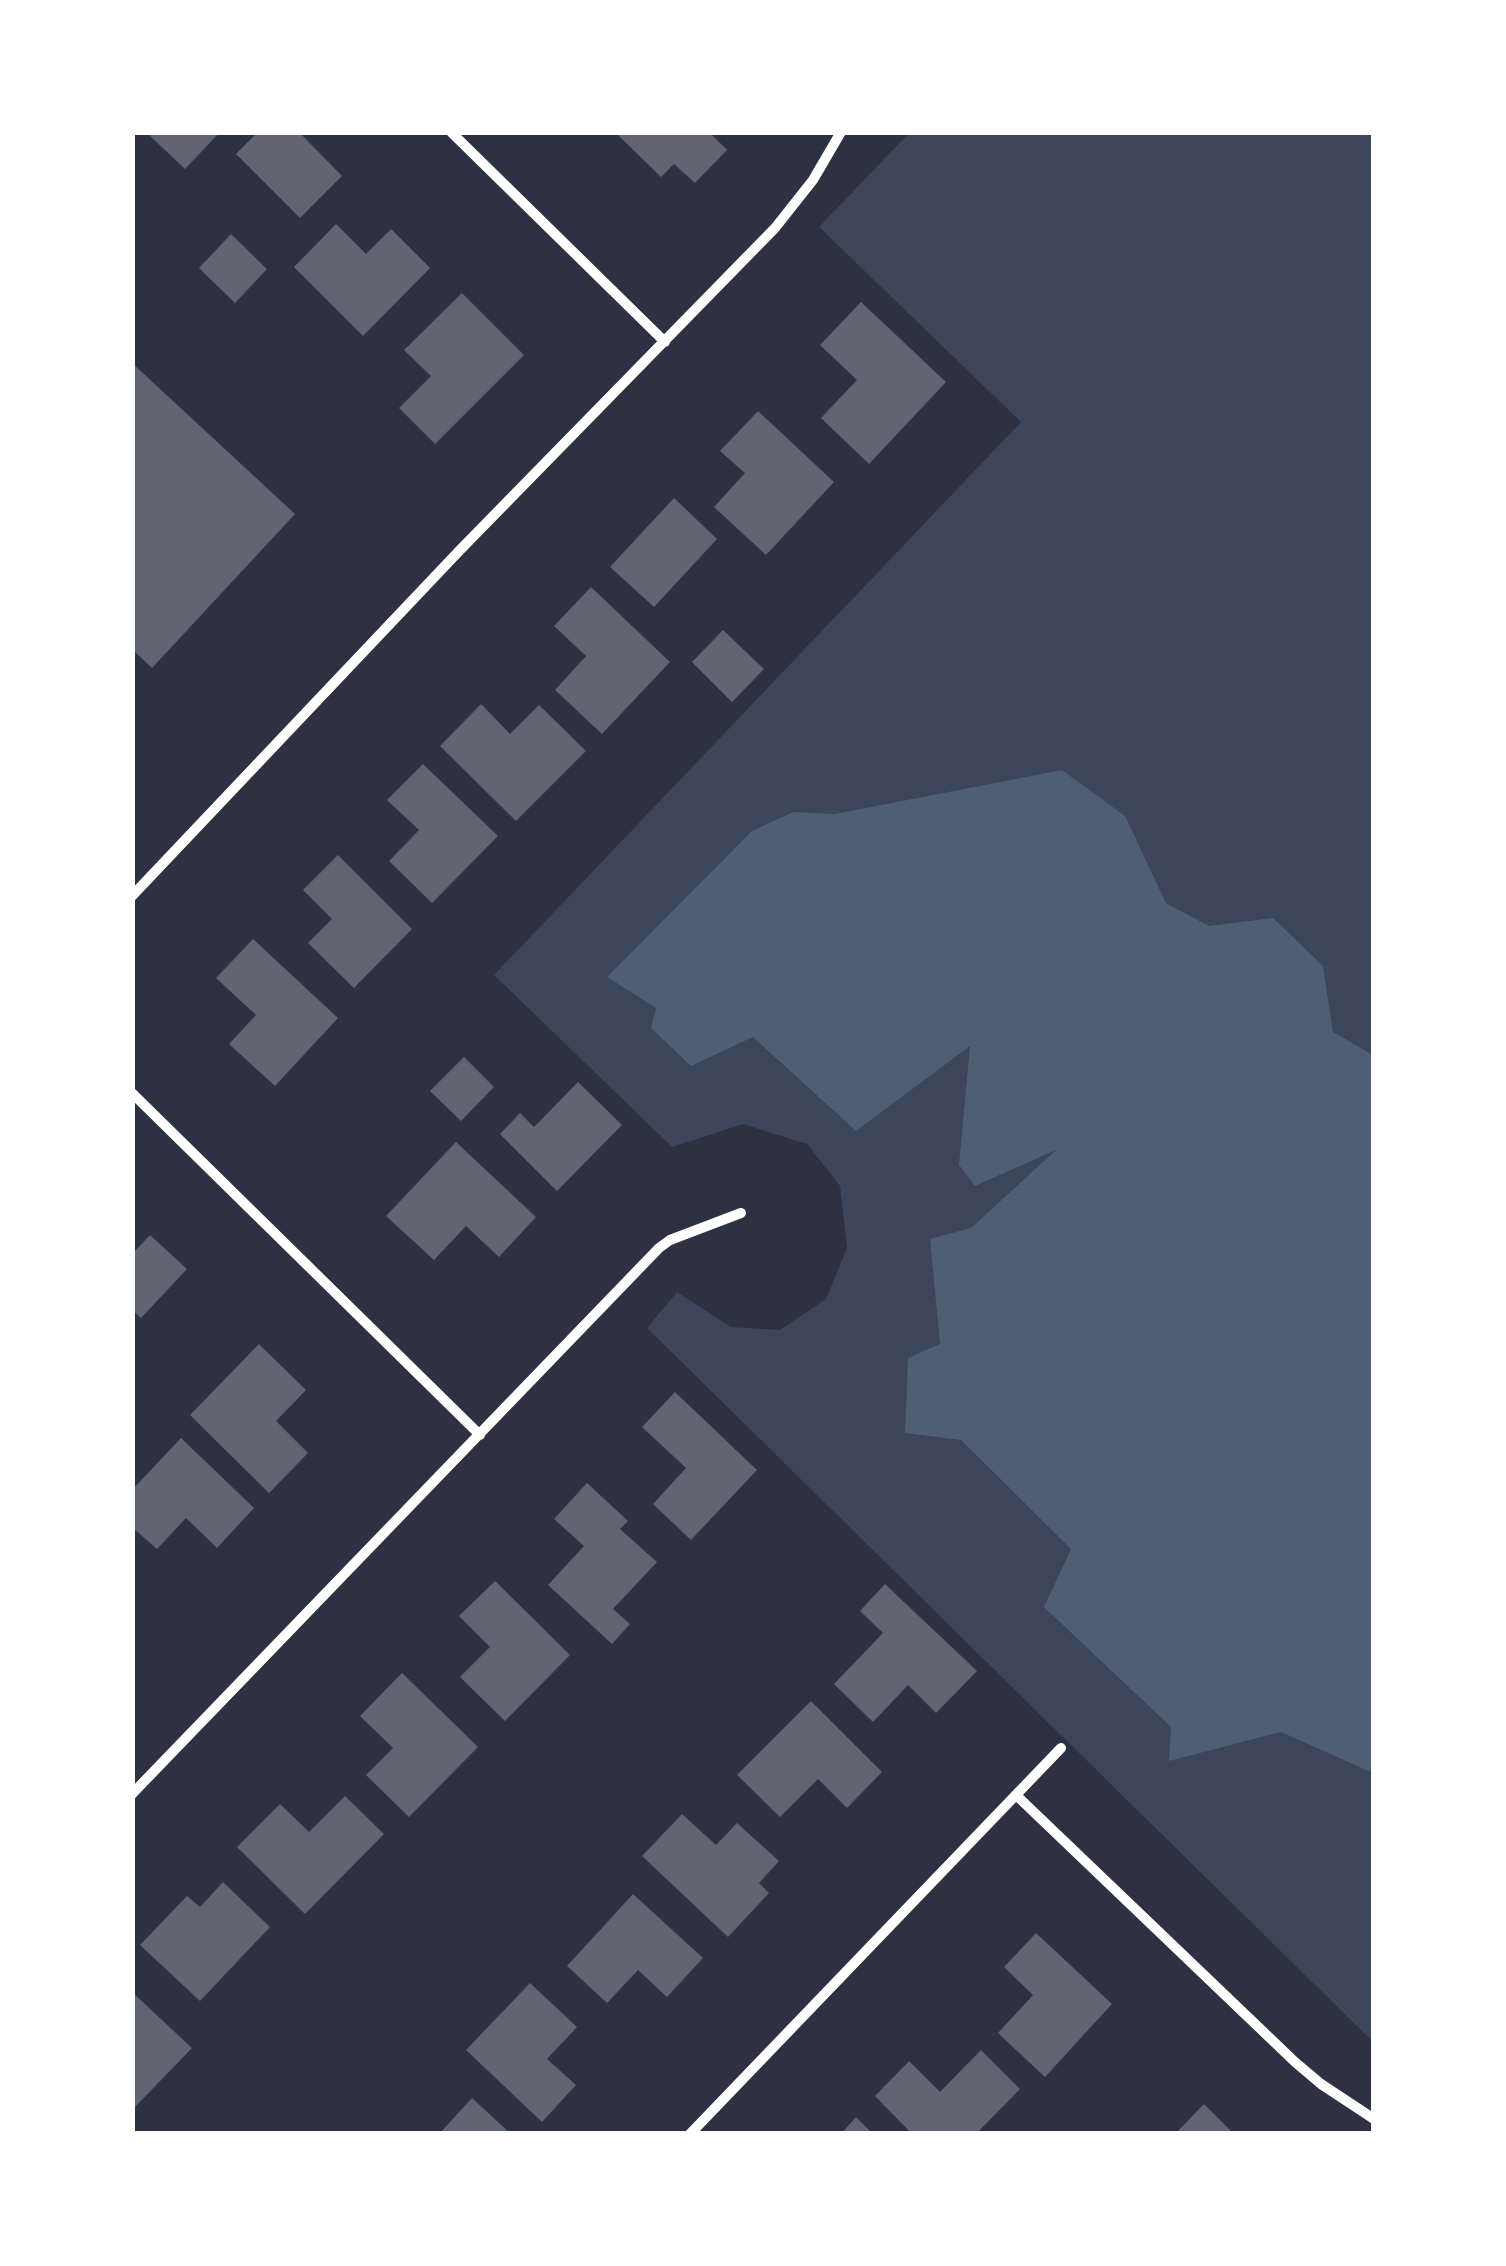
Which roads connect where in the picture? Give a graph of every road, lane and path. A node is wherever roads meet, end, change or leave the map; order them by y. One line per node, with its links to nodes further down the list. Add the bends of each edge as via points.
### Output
1 (451, 132): 3 (street)
2 (841, 132): 3 (street, via 775,228)
3 (666, 342): 4 (street)
4 (132, 896)
5 (132, 1093): 7 (street)
6 (741, 1213): 7 (street, via 660,1248)
7 (480, 1435): 9 (street)
8 (1061, 1748): 10 (street)
9 (132, 1794)
10 (1016, 1795): 11 (street, via 1295,2062); 12 (street)
11 (1374, 2119)
12 (690, 2134)

